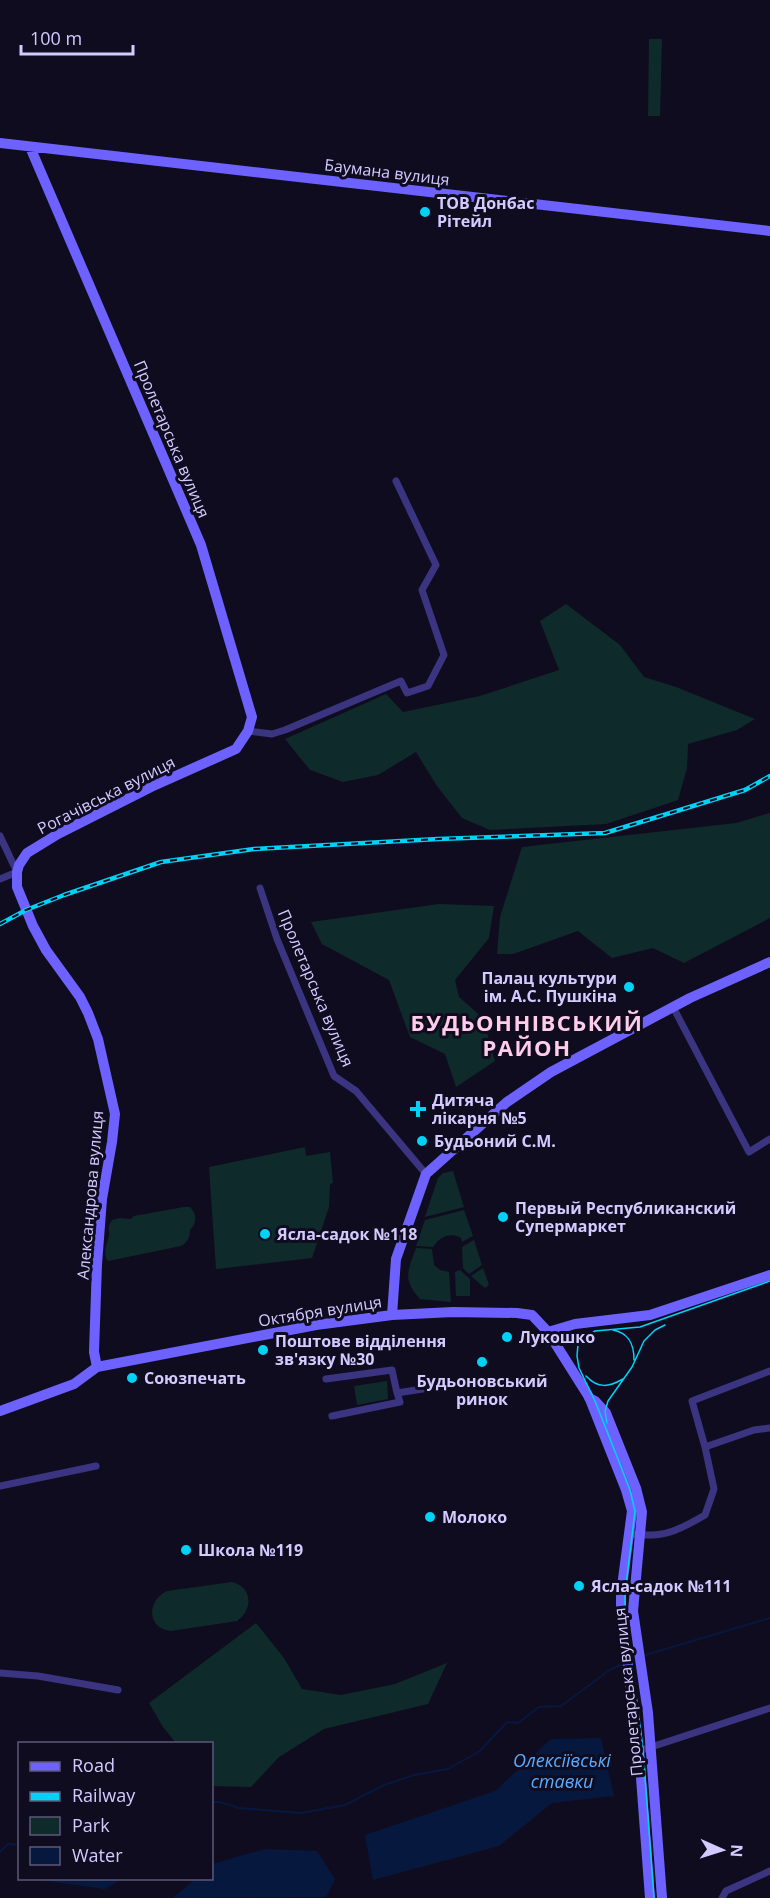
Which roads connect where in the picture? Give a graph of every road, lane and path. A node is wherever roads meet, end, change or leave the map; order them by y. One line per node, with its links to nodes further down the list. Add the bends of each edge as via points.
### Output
1 (0, 143): 2 (main road, Баумана вулиця)
2 (30, 147): 3 (main road, Баумана вулиця); 5 (main road, Пролетарська вулиця, via 201,545 252,717)
3 (770, 231)
4 (396, 481): 5 (street, via 436,566 422,590 444,655 428,686 407,693 401,681 285,730 272,734)
5 (248, 731): 7 (main road, Рогачівська вулиця, via 236,748 58,834 27,853)
6 (0, 836): 7 (street, Александрова вулиця)
7 (17, 872): 8 (street); 17 (main road, Александрова вулиця, via 17,887 33,926 88,1013 115,1114 98,1253 94,1352)
8 (0, 879)
9 (260, 888): 13 (street, Пролетарська вулиця, via 334,1076 356,1091)
10 (770, 962): 11 (main road, Октября вулиця)
11 (673, 1007): 12 (street, via 749,1152); 13 (main road, Октября вулиця, via 551,1072 518,1094)
12 (770, 1139)
13 (426, 1174): 15 (main road, Октября вулиця, via 396,1259)
14 (770, 1275): 16 (main road, via 650,1315 575,1324)
15 (392, 1315): 16 (main road, via 517,1313 531,1316); 17 (main road, Октября вулиця, via 316,1325)
16 (548, 1332): 22 (main road)
17 (97, 1367): 23 (main road, Октября вулиця, via 74,1384)
18 (770, 1371): 26 (street, via 692,1401)
19 (326, 1379): 21 (street, via 392,1370)
20 (429, 1388): 21 (street)
21 (397, 1393): 24 (street, via 400,1402)
22 (589, 1397): 29 (main road, Пролетарська вулиця, via 626,1490 632,1511); 30 (main road, Пролетарська вулиця, via 606,1413 636,1488 642,1512)
23 (0, 1411)
24 (332, 1416)
25 (770, 1428): 26 (street)
26 (705, 1447): 30 (street, via 714,1489 705,1515 677,1531)
27 (96, 1466): 28 (street)
28 (0, 1486)
29 (629, 1534): 30 (street); 35 (main road, Пролетарська вулиця, via 621,1613)
30 (640, 1535): 34 (main road, Пролетарська вулиця, via 633,1611)
31 (0, 1673): 32 (street)
32 (118, 1690)
33 (770, 1708): 34 (street)
34 (651, 1748): 35 (street); 38 (main road, Пролетарська вулиця)
35 (639, 1751): 37 (main road, Пролетарська вулиця)
36 (770, 1871): 39 (street, via 726,1891)
37 (650, 1898)
38 (662, 1898)
39 (722, 1898)

